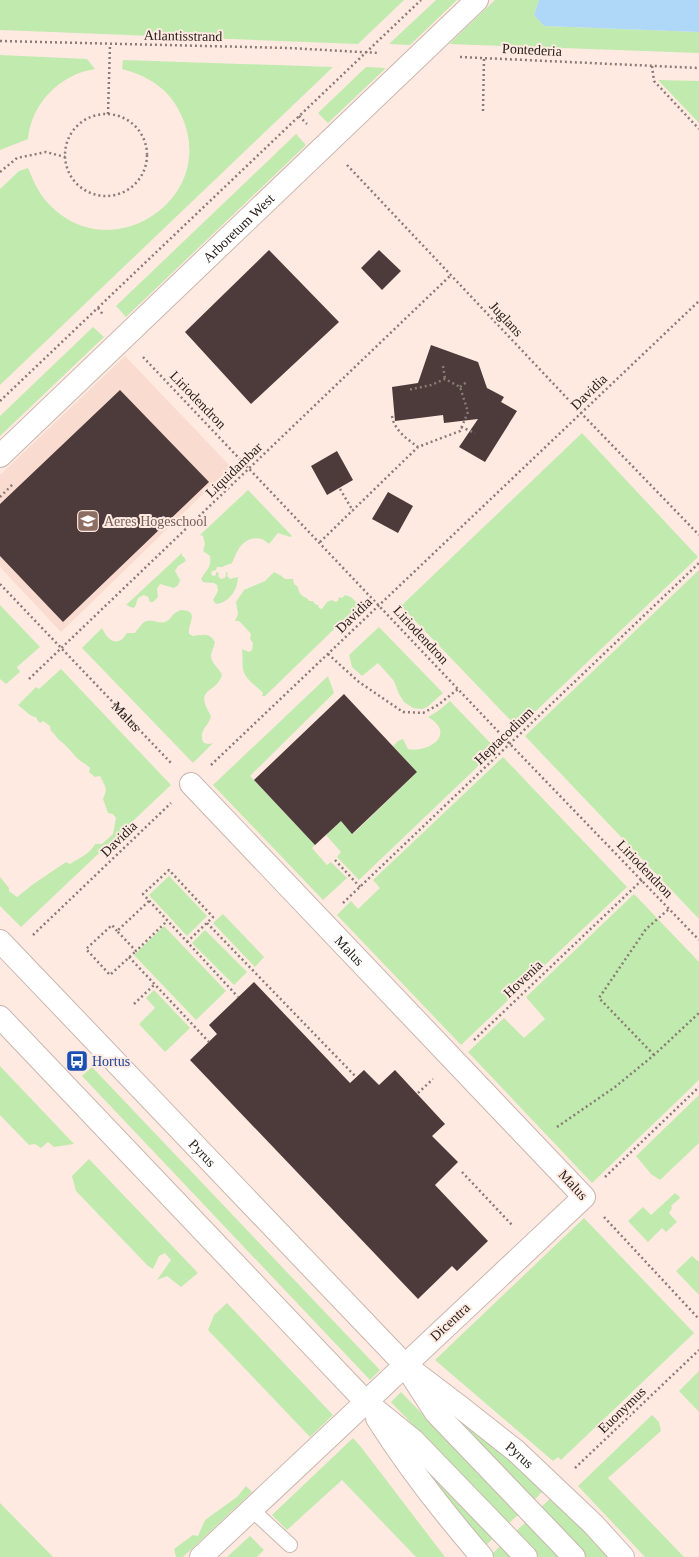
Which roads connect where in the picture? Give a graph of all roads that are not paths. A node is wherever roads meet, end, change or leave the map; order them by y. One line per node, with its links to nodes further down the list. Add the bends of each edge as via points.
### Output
1 (477, 0): 2 (street, Arboretum West)
2 (0, 456)
3 (191, 784): 6 (street, Malus)
4 (0, 941): 7 (street, Pyrus)
5 (0, 1017): 8 (street)
6 (584, 1197): 7 (street, Dicentra)
7 (405, 1365): 8 (street, Dicentra); 14 (street, Pyrus, via 436,1413); 15 (street, Pyrus, via 516,1451 594,1525)
8 (366, 1402): 9 (street, Dicentra); 12 (street, via 426,1489); 13 (street, via 413,1440)
9 (251, 1509): 10 (lane); 11 (street, Dicentra)
10 (290, 1545)
11 (201, 1557)
12 (482, 1557)
13 (526, 1557)
14 (574, 1557)
15 (623, 1557)

